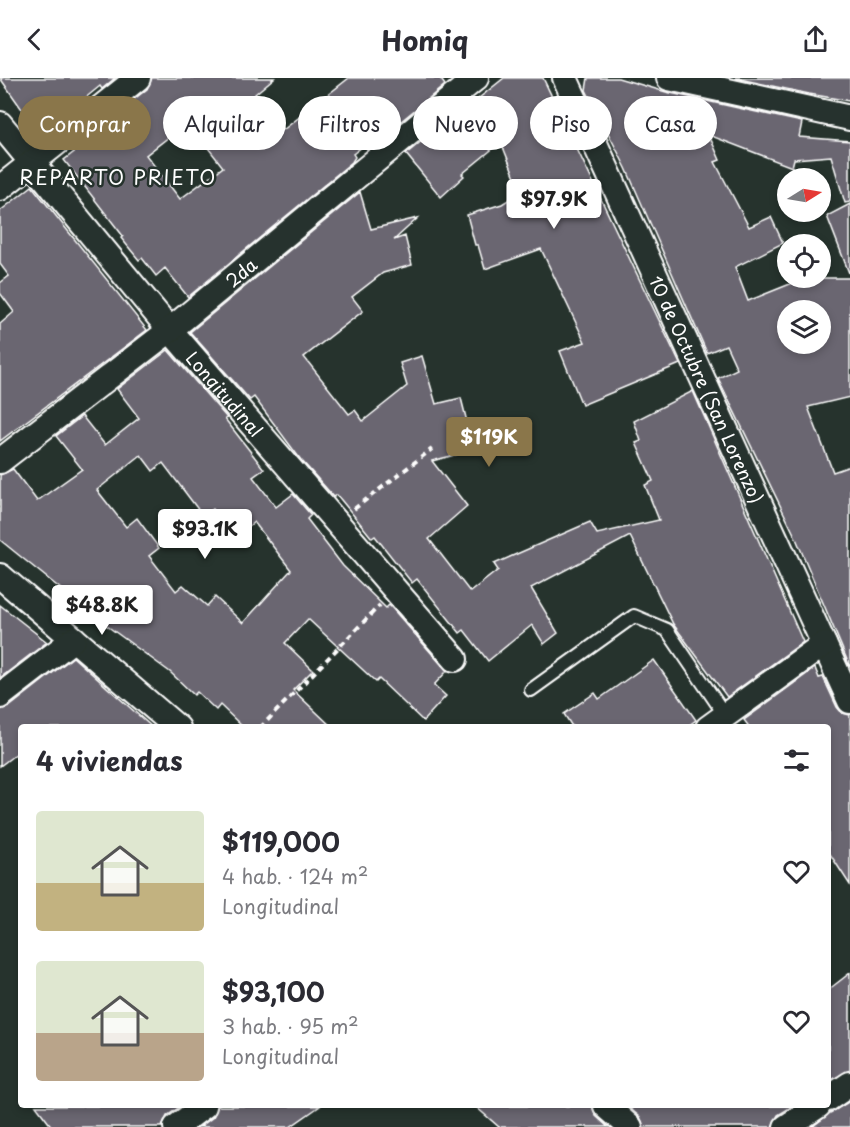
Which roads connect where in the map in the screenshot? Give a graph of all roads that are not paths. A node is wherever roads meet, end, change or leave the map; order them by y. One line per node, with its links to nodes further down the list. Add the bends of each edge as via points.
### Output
1 (138, 78): 7 (street)
2 (476, 78): 9 (street, 2da)
3 (565, 78): 13 (street, 10 de Octubre (San Lorenzo))
4 (669, 78): 5 (street)
5 (850, 118)
6 (0, 124): 7 (street, Longitudinal)
7 (31, 163): 8 (street); 9 (street, Longitudinal)
8 (0, 188)
9 (170, 330): 10 (street, 2da); 14 (street, Longitudinal)
10 (0, 461)
11 (0, 576): 12 (street)
12 (74, 639): 16 (street); 19 (street)
13 (824, 644): 17 (street, 10 de Octubre (San Lorenzo)); 18 (street)
14 (455, 658)
15 (531, 690): 18 (lane, via 634,616 667,630)
16 (0, 696)
17 (850, 701)
18 (716, 721)
19 (173, 724)
20 (850, 1084): 21 (street)
21 (831, 1097)
22 (201, 1108): 25 (street)
23 (608, 1108): 26 (street)
24 (815, 1108): 27 (street)
25 (176, 1127)
26 (630, 1127)
27 (786, 1127)

